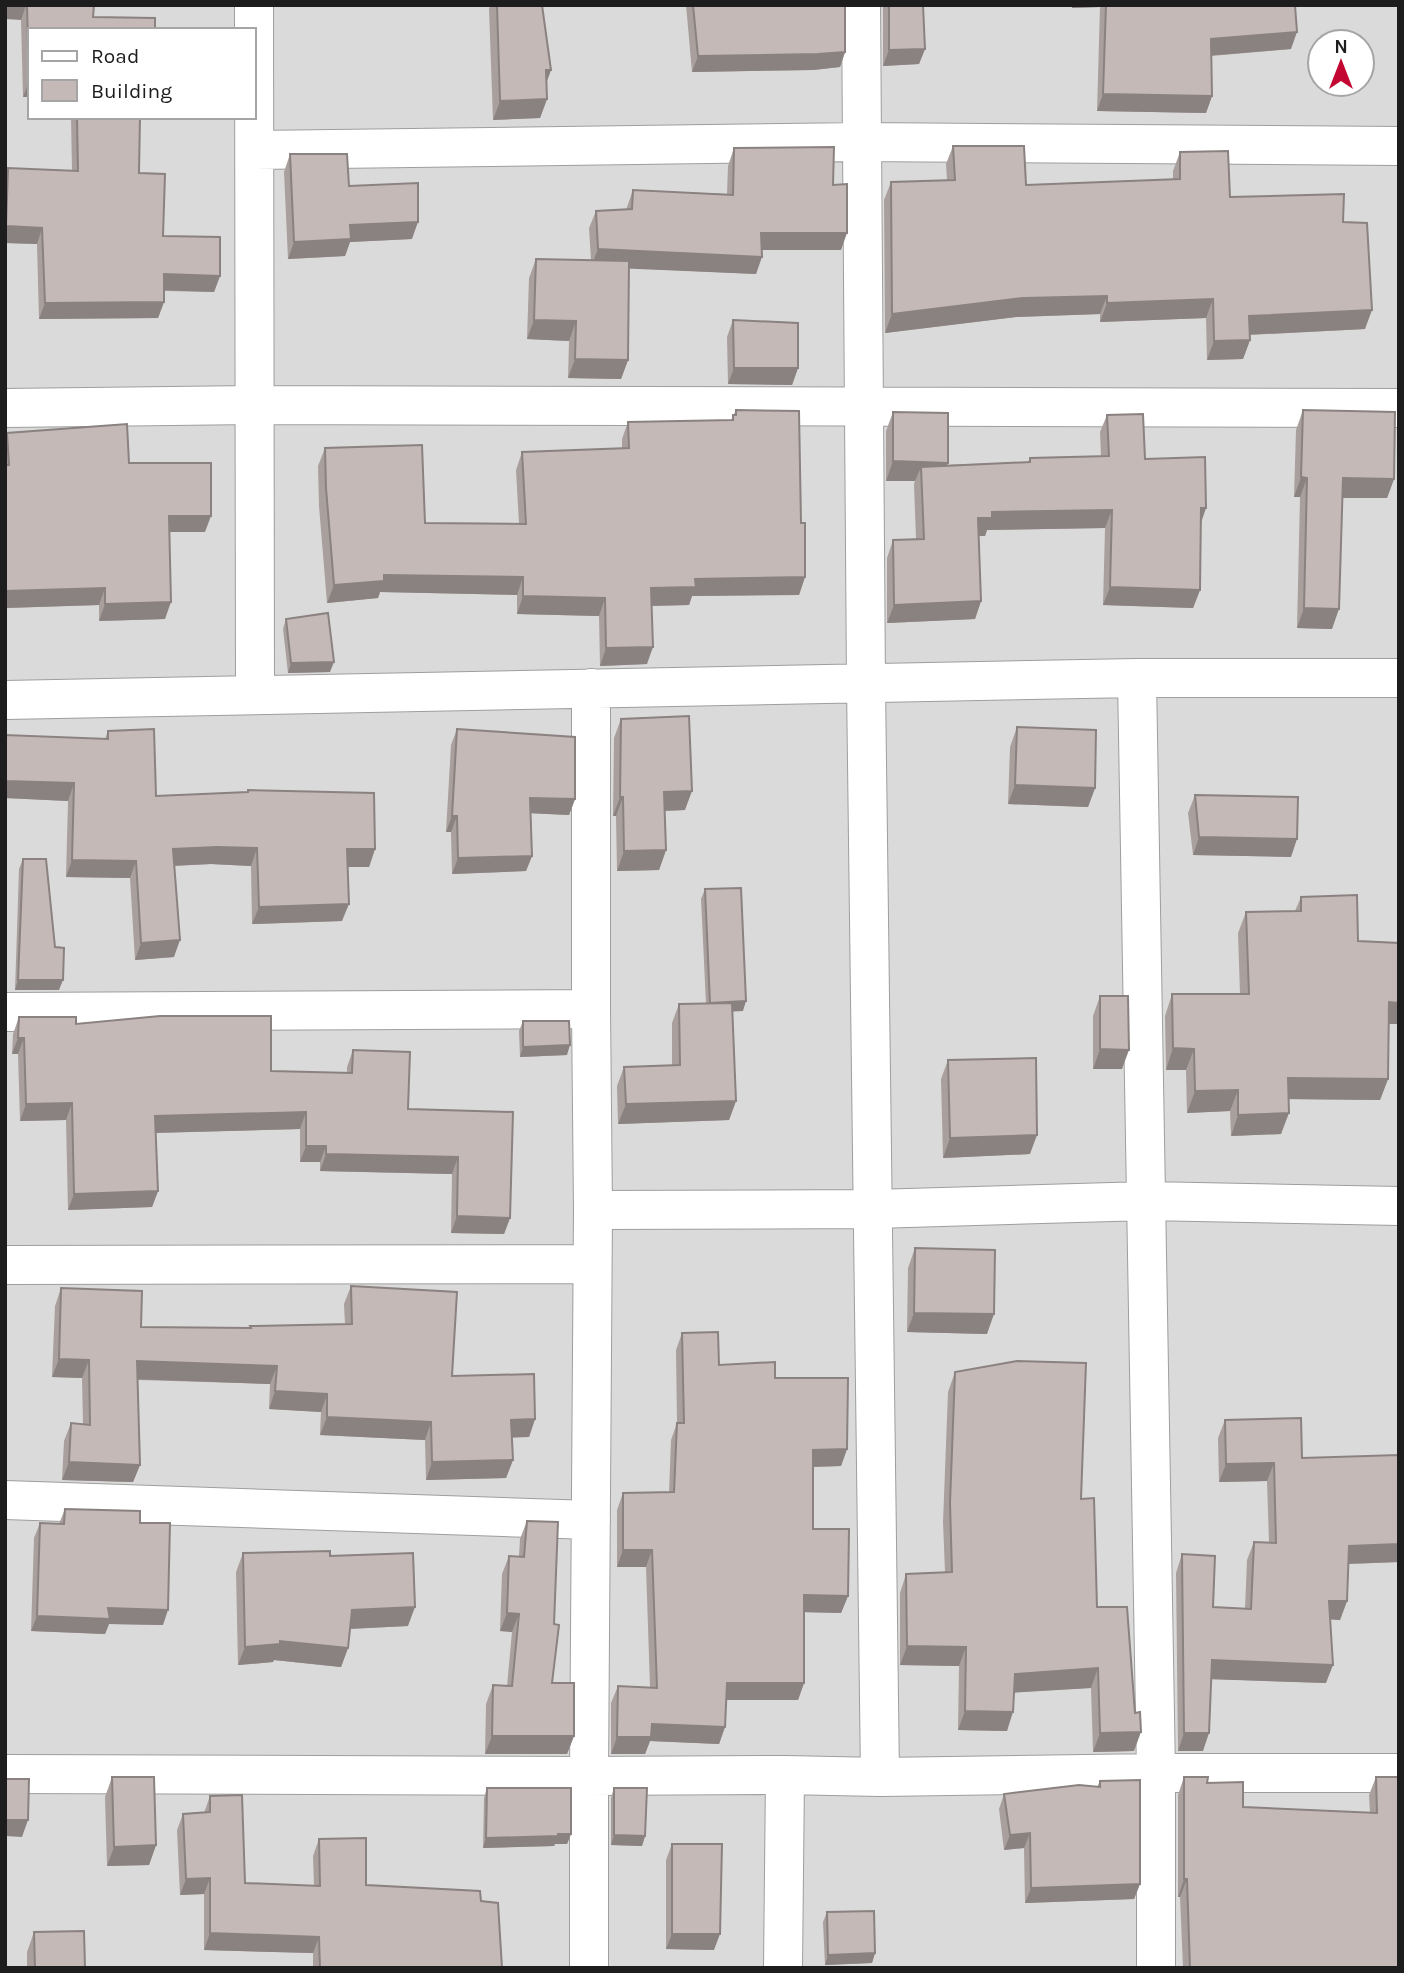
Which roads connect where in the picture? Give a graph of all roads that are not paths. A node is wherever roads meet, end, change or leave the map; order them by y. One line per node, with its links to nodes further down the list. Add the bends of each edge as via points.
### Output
1 (254, 5): 3 (street)
2 (861, 5): 5 (street)
3 (254, 28)
4 (255, 119): 7 (street)
5 (863, 142): 6 (street); 7 (street); 9 (street)
6 (1399, 146)
7 (255, 150): 8 (street)
8 (254, 405): 9 (street); 10 (street); 16 (street)
9 (864, 407): 11 (street); 14 (street)
10 (5, 408)
11 (1399, 408)
12 (1137, 678): 13 (street); 14 (street); 20 (street)
13 (1399, 678)
14 (866, 684): 15 (street); 22 (street)
15 (591, 688): 16 (street); 18 (street)
16 (255, 695): 17 (street)
17 (5, 700)
18 (591, 1009): 19 (street); 23 (street)
19 (5, 1012)
20 (1147, 1201): 21 (street); 22 (street); 28 (street)
21 (1399, 1206)
22 (874, 1209): 23 (street); 33 (street)
23 (593, 1210): 24 (street)
24 (592, 1264): 25 (street); 27 (street)
25 (5, 1265)
26 (5, 1500): 27 (street)
27 (591, 1520): 32 (street)
28 (1156, 1773): 29 (street); 33 (street); 36 (street)
29 (1399, 1773)
30 (5, 1774): 32 (street)
31 (785, 1775): 32 (street); 33 (street); 35 (street)
32 (589, 1776): 34 (street)
33 (880, 1777)
34 (589, 1968)
35 (783, 1968)
36 (1156, 1968)

